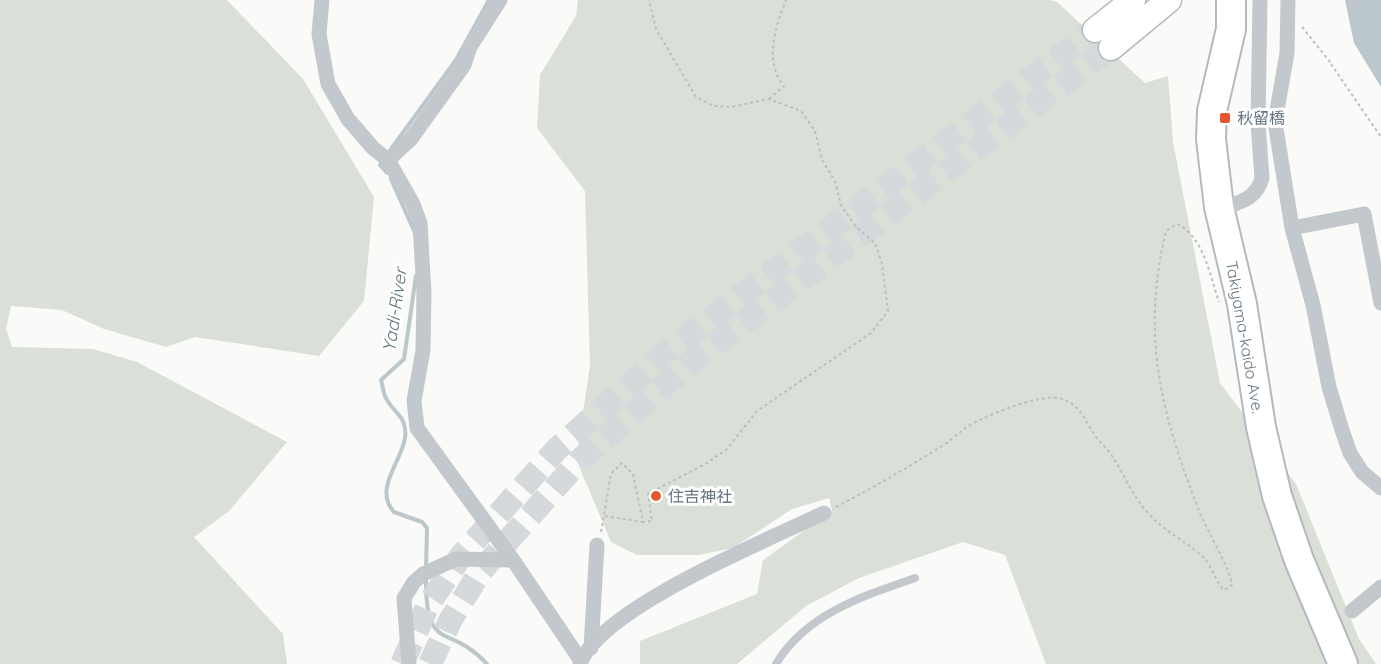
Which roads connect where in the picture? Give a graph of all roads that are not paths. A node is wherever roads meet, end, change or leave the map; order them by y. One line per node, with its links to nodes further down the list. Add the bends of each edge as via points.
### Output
1 (322, 0): 10 (street, via 319,34 328,84 348,119)
2 (500, 0): 10 (street, via 470,47 464,65 410,140)
3 (1132, 0): 8 (main road)
4 (1169, 0): 9 (main road)
5 (1231, 0): 11 (highway, Takiyama-kaido Ave., via 1231,29 1212,111 1211,139)
6 (1260, 0): 11 (street, via 1258,123 1262,178 1260,186 1247,198)
7 (1288, 5): 12 (street, via 1287,53 1275,122)
8 (1095, 30)
9 (1111, 48)
10 (388, 160): 17 (street, via 413,204 423,237 423,350 414,401 417,428)
11 (1219, 207): 25 (highway, Takiyama-kaido Ave., via 1242,304 1261,427 1277,496)
12 (1292, 228): 13 (street, via 1364,214); 14 (street, via 1342,430 1362,472)
13 (1381, 303)
14 (1381, 488)
15 (824, 513): 21 (street, via 636,606)
16 (597, 545): 21 (street)
17 (513, 560): 22 (street); 23 (street, via 456,559 427,572 404,598)
18 (915, 578): 24 (lane, via 856,598 832,612 805,631)
19 (1381, 587): 20 (street)
20 (1352, 612)
21 (591, 648): 22 (street)
22 (580, 662)
23 (410, 664)
24 (776, 664)
25 (1343, 664)

